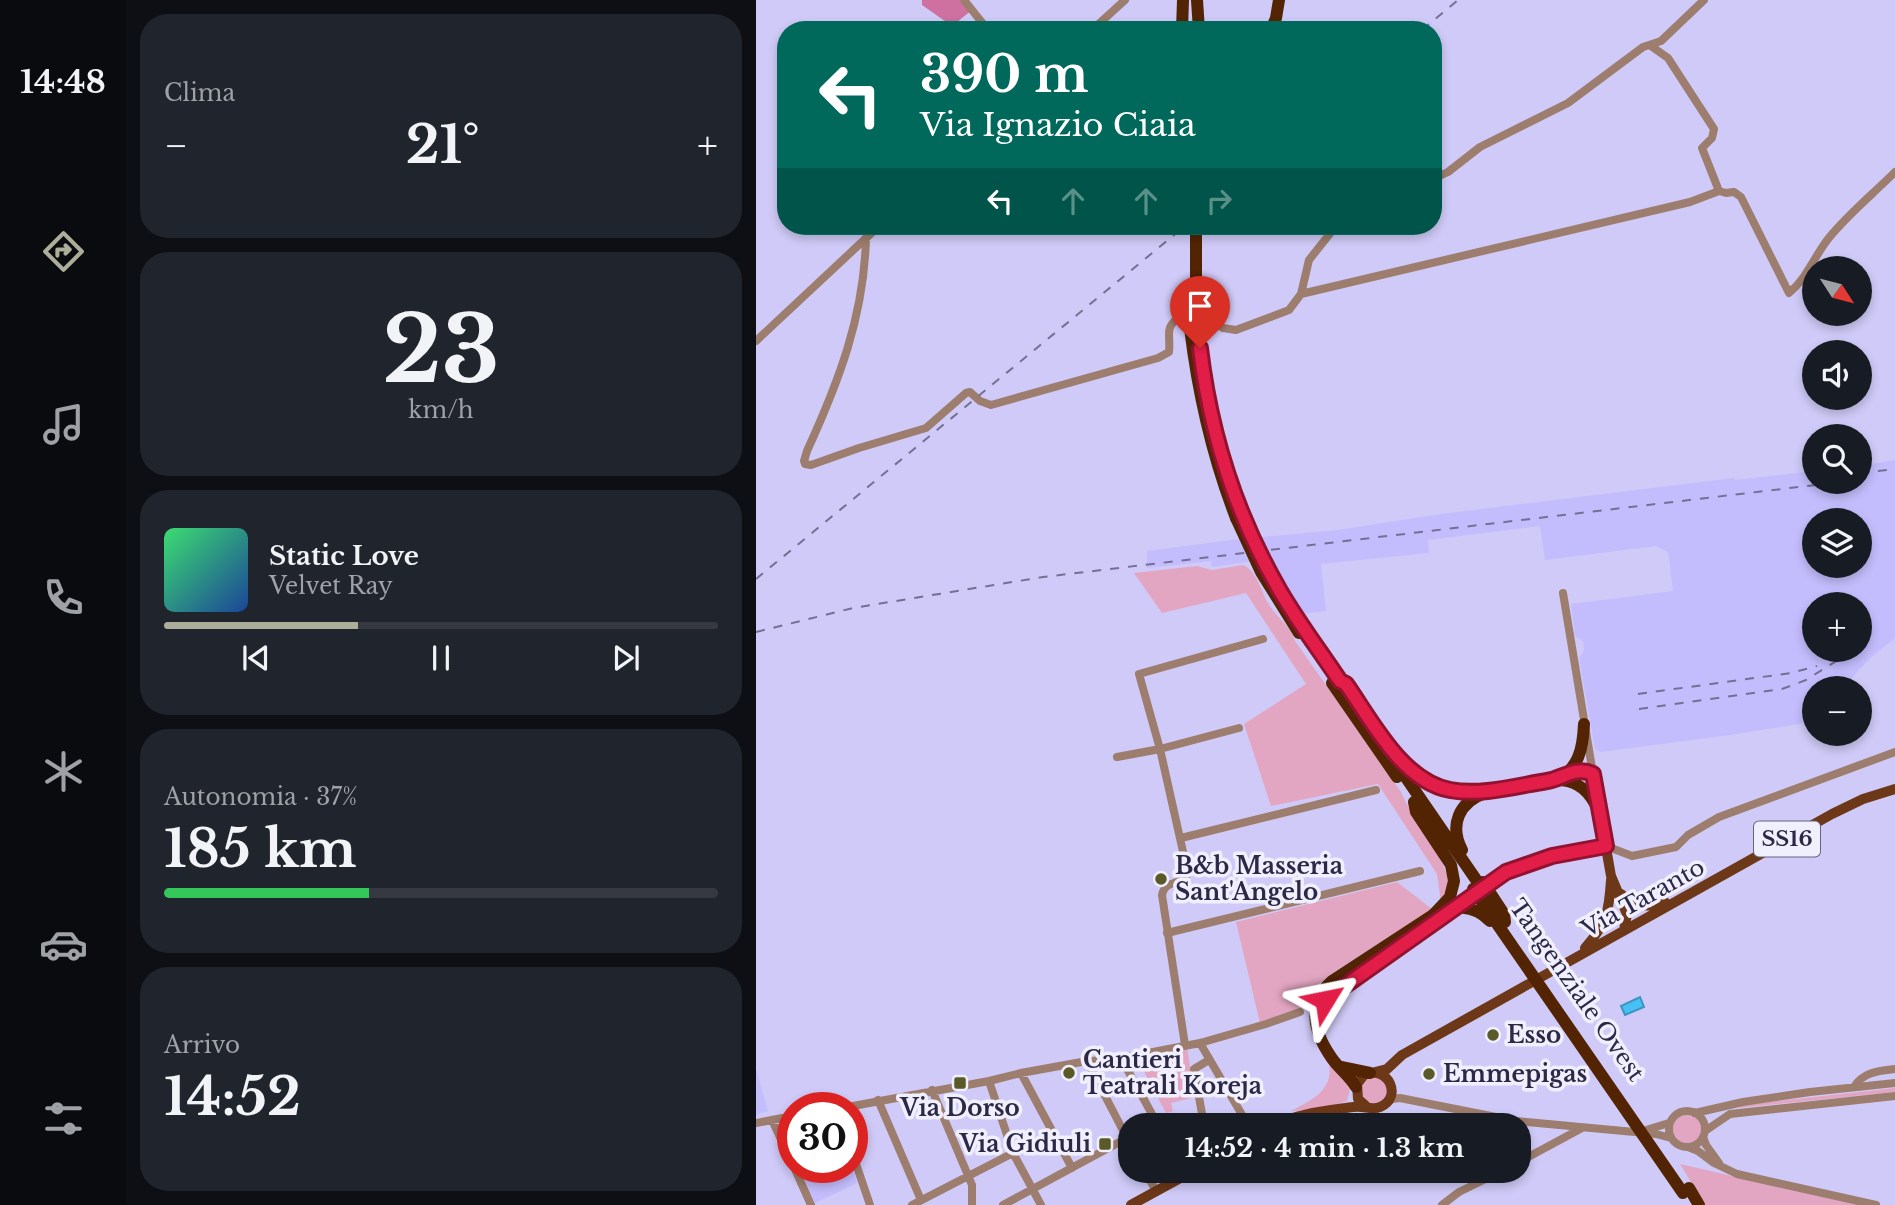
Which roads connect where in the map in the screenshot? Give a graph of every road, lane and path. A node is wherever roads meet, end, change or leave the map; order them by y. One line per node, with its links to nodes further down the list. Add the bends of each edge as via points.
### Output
1 (964, 0): 7 (street)
2 (1125, 0): 8 (street)
3 (1185, 0): 9 (highway)
4 (1195, 0): 10 (highway)
5 (1279, 0): 11 (highway)
6 (1704, 0): 12 (street)
7 (981, 21)
8 (1102, 21)
9 (1184, 21)
10 (1196, 21)
11 (1275, 21)
12 (1651, 46): 14 (street, via 1643,47 1568,103 1480,147); 15 (street, via 1668,58 1714,129 1702,148)
13 (1895, 172): 15 (street, via 1833,233 1789,293 1738,193)
14 (1442, 174)
15 (1718, 191): 22 (street, via 1690,202)
16 (869, 235): 20 (street)
17 (1190, 235): 21 (highway, Tangenziale Ovest)
18 (1195, 235): 21 (highway, Tangenziale Ovest)
19 (1329, 235): 22 (street, via 1306,267)
20 (866, 238): 24 (street, via 850,345 805,464 926,428 966,393 991,405 1158,358 1169,352 1168,331); 25 (street)
21 (1193, 248): 27 (highway, Tangenziale Ovest, bridge, via 1195,374 1219,474 1261,572)
22 (1301, 294): 23 (street, via 1289,310 1236,330 1223,328)
23 (1204, 314)
24 (1182, 315)
25 (756, 341)
26 (1563, 593): 30 (street)
27 (1301, 631): 29 (highway, Tangenziale Ovest); 40 (highway, Tangenziale Ovest)
28 (1263, 639): 32 (street, via 1139,674)
29 (1340, 681): 37 (highway, via 1416,775 1451,790); 46 (highway, Tangenziale Ovest)
30 (1584, 724): 35 (street); 36 (highway, via 1581,751)
31 (1239, 728): 32 (street)
32 (1160, 749): 34 (street); 42 (street)
33 (1895, 752): 43 (street, via 1719,817 1676,847 1632,856)
34 (1117, 757)
35 (1593, 774): 36 (highway, via 1580,771); 41 (main road)
36 (1564, 778): 37 (highway); 41 (highway, via 1590,795)
37 (1496, 789): 46 (highway, via 1469,801 1456,821 1457,840)
38 (1895, 789): 48 (main road, Via Taranto / SS16, via 1832,814)
39 (1376, 790): 42 (street)
40 (1414, 802): 46 (highway, Tangenziale Ovest); 50 (highway, via 1453,873 1450,897)
41 (1600, 814): 43 (main road)
42 (1181, 838): 52 (street, via 1188,874 1163,889)
43 (1606, 846): 45 (main road); 55 (street, via 1552,856 1506,872)
44 (1420, 871): 52 (street)
45 (1611, 876): 47 (main road); 49 (main road)
46 (1478, 885): 54 (highway, Tangenziale Ovest, bridge); 111 (highway, Tangenziale Ovest, bridge)
47 (1617, 890): 48 (main road, via 1647,907); 51 (main road, via 1628,914)
48 (1683, 898): 51 (main road, Via Taranto / SS16)
49 (1609, 913): 51 (main road); 53 (main road)
50 (1433, 915): 54 (highway, bridge, via 1460,907 1483,914); 63 (highway, via 1342,974 1316,1001 1315,1020)
51 (1624, 930): 53 (main road, Via Taranto / SS16)
52 (1167, 933): 58 (street)
53 (1578, 957): 59 (main road, Via Taranto / SS16)
54 (1531, 973): 111 (highway, Tangenziale Ovest, bridge)
55 (1325, 1000)
56 (1300, 1012): 57 (street)
57 (1200, 1043): 58 (street); 61 (street)
58 (1185, 1045): 60 (street)
59 (1415, 1048): 65 (main road, Via Taranto, via 1387,1069); 68 (main road, Via Taranto, via 1394,1067)
60 (1121, 1058): 62 (street); 80 (street)
61 (1209, 1060): 81 (street, via 1194,1069); 82 (street)
62 (1087, 1061): 66 (street); 87 (street)
63 (1340, 1067): 65 (highway); 71 (highway)
64 (1895, 1069): 70 (street, via 1874,1072)
65 (1372, 1072): 68 (main road, via 1382,1074); 71 (main road, Via Taranto, via 1360,1078)
66 (1021, 1073): 67 (street); 101 (street)
67 (989, 1082): 72 (street); 99 (street)
68 (1390, 1083): 75 (street); 77 (main road, Via Taranto)
69 (1895, 1083): 70 (street)
70 (1854, 1087): 84 (street)
71 (1356, 1089): 78 (main road); 79 (main road, Via Taranto, via 1348,1102)
72 (932, 1090): 74 (street); 103 (street)
73 (1895, 1096): 94 (street, via 1730,1114)
74 (878, 1100): 76 (street); 112 (street)
75 (1415, 1101): 77 (street, via 1396,1098); 90 (street)
76 (868, 1102)
77 (1387, 1102): 78 (main road)
78 (1367, 1107): 79 (main road)
79 (1332, 1111): 83 (main road)
80 (1151, 1113)
81 (1202, 1113)
82 (1241, 1113)
83 (1314, 1113)
84 (1695, 1113): 88 (street, via 1683,1111); 94 (street, via 1703,1120)
85 (777, 1119): 86 (street)
86 (772, 1120): 89 (street); 92 (street)
87 (1118, 1120)
88 (1670, 1123): 93 (street); 95 (street)
89 (756, 1124)
90 (1547, 1125): 91 (street); 96 (street, via 1554,1131)
91 (1582, 1128): 93 (street); 96 (street)
92 (777, 1131)
93 (1633, 1133): 95 (street)
94 (1704, 1134): 98 (street); 102 (street, via 1706,1145)
95 (1671, 1138): 98 (street)
96 (1554, 1143): 100 (street)
97 (1118, 1146): 101 (street)
98 (1688, 1147): 102 (street)
99 (1013, 1153): 103 (street); 109 (street)
100 (1531, 1155)
101 (1072, 1168): 109 (street)
102 (1723, 1168): 123 (street)
103 (968, 1176): 112 (street); 116 (street)
104 (801, 1183): 113 (street)
105 (863, 1183): 114 (street)
106 (1152, 1183): 110 (street)
107 (1170, 1183): 110 (main road)
108 (1477, 1183): 120 (street)
109 (1032, 1190): 117 (street); 118 (street)
110 (1156, 1191): 119 (main road)
111 (1686, 1191): 121 (highway, Tangenziale Ovest); 122 (highway, Tangenziale Ovest)
112 (921, 1200): 115 (street)
113 (811, 1205)
114 (870, 1205)
115 (912, 1205)
116 (972, 1205)
117 (1003, 1205)
118 (1041, 1205)
119 (1131, 1205)
120 (1441, 1205)
121 (1690, 1205)
122 (1699, 1205)
123 (1876, 1205)

